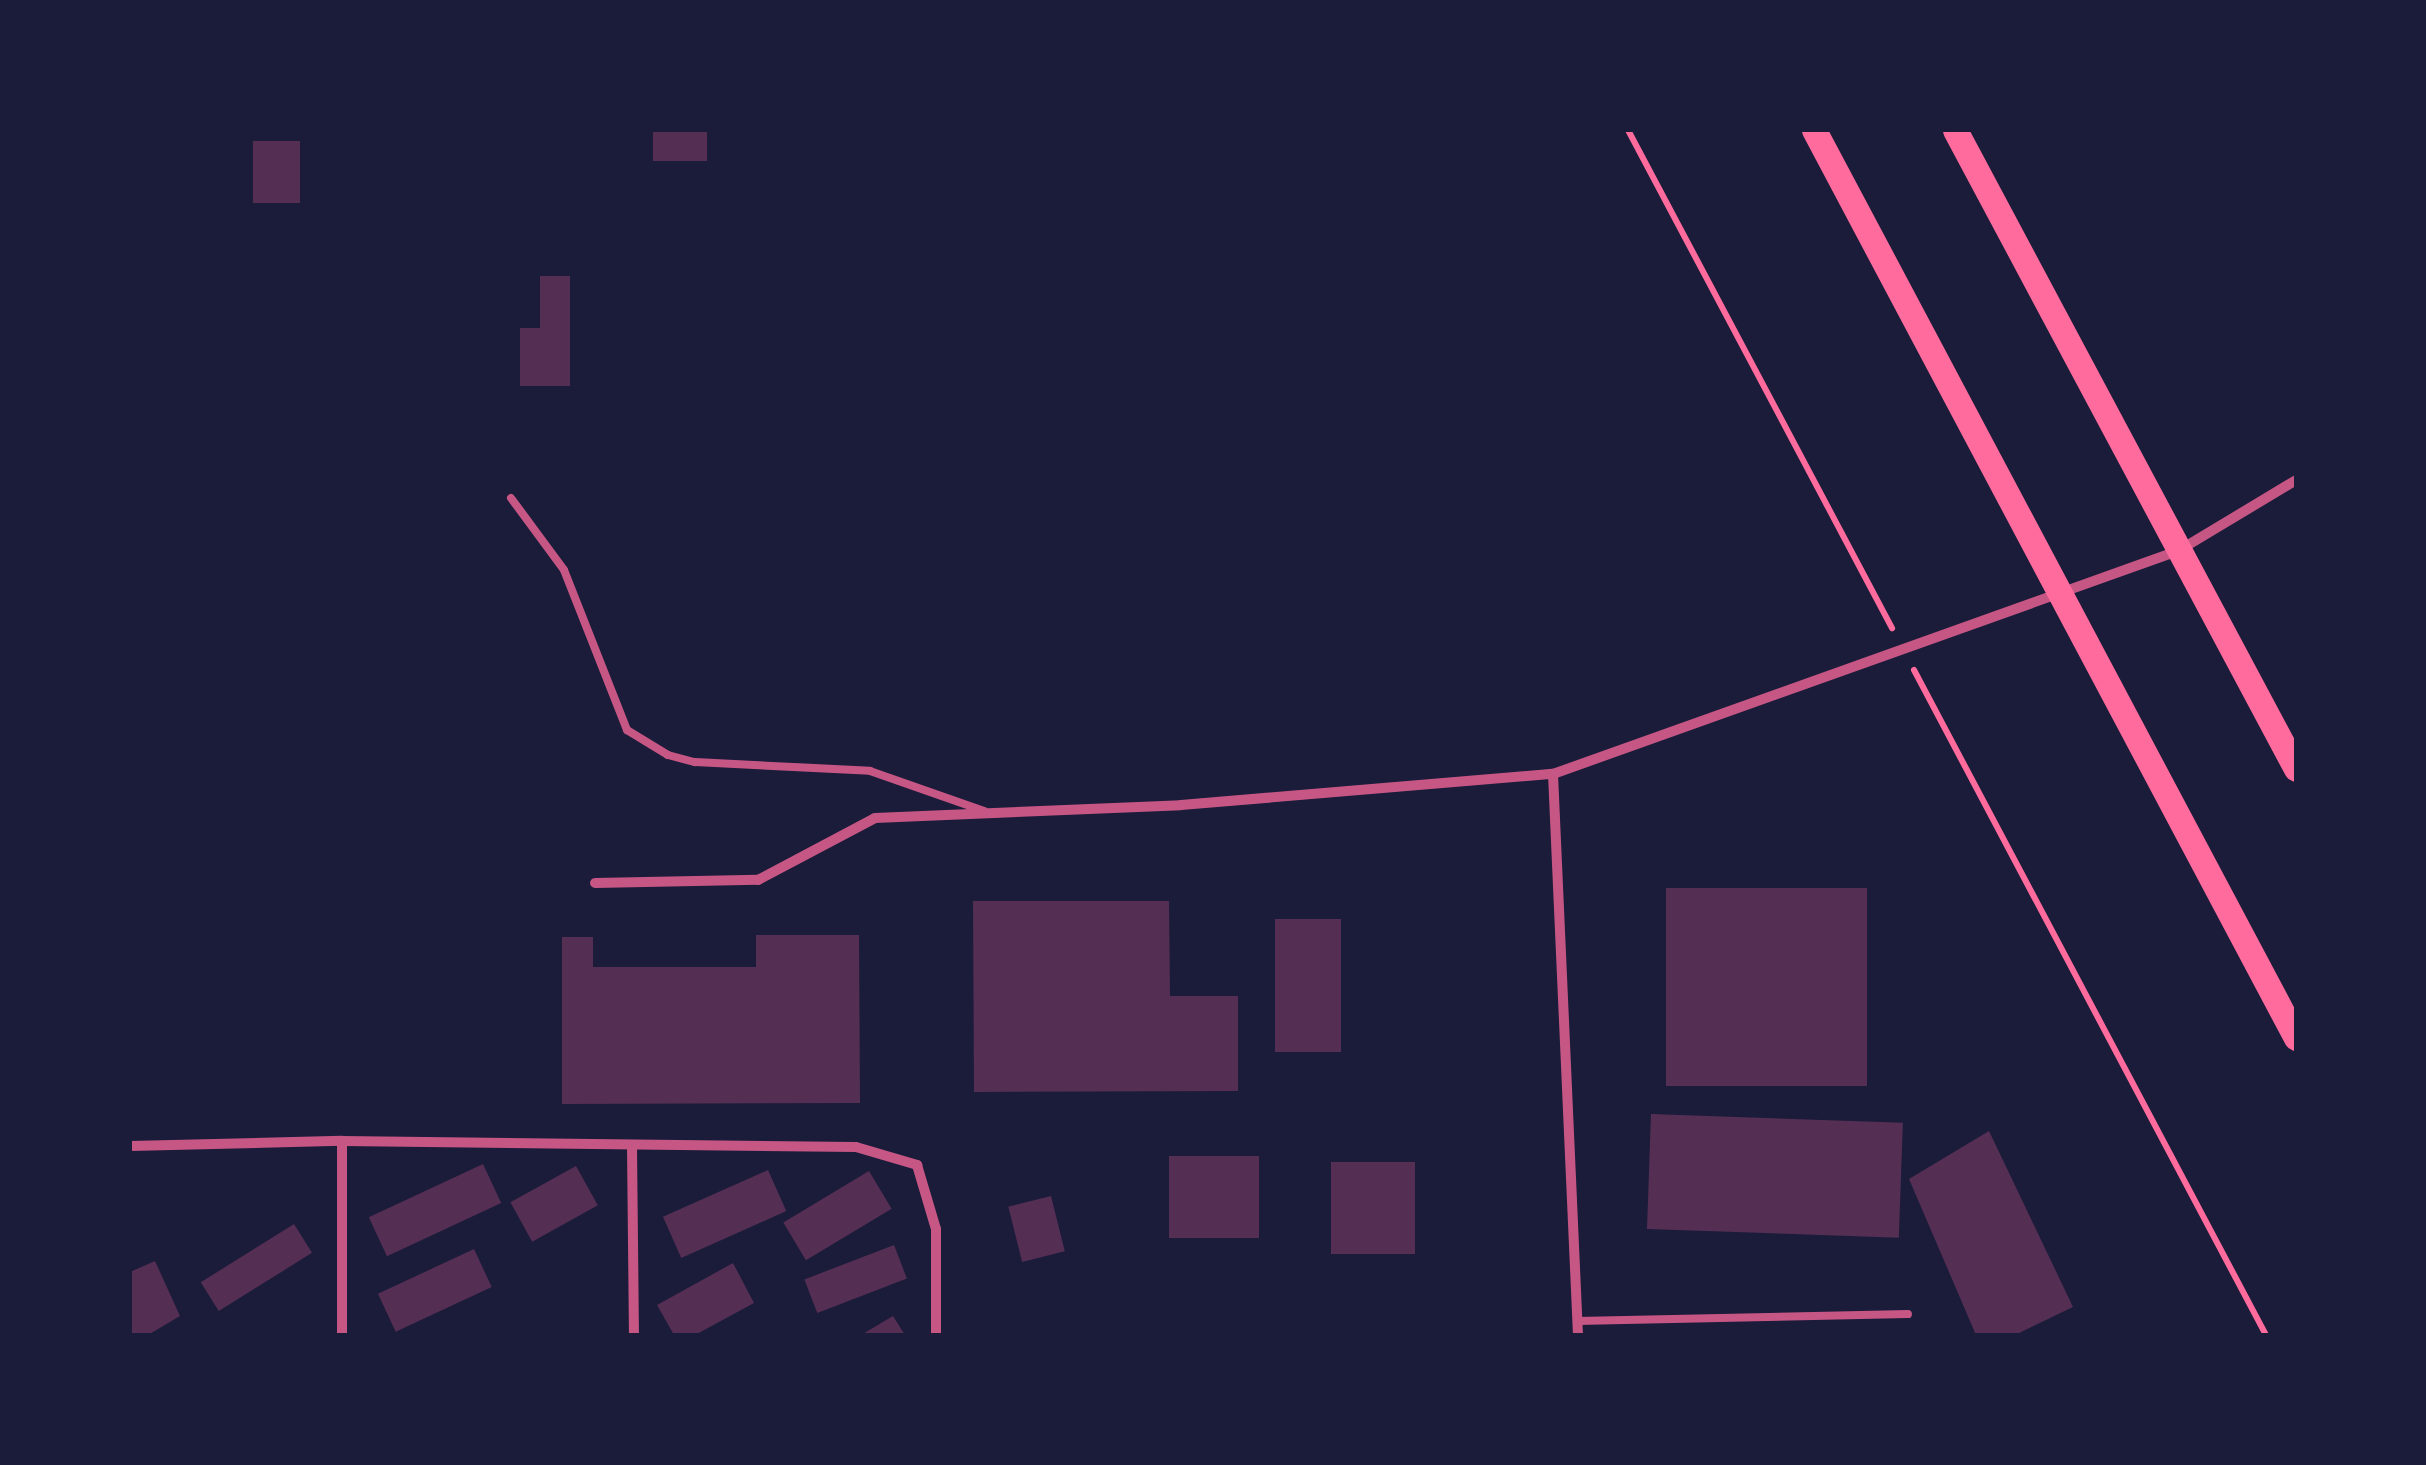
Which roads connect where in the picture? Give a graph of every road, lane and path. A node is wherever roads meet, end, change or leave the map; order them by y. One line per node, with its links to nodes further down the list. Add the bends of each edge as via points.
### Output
1 (1628, 130): 8 (path)
2 (1814, 130): 7 (main road)
3 (1955, 130): 6 (main road)
4 (2296, 480): 6 (street)
5 (511, 498): 11 (lane, via 564,570 627,730 668,756 870,771)
6 (2178, 551): 7 (street); 9 (main road)
7 (2061, 596): 8 (street); 13 (main road)
8 (1905, 652): 10 (street); 23 (path)
9 (2296, 769)
10 (1554, 774): 11 (street, via 1181,805); 18 (street)
11 (988, 813): 12 (street, via 875,818 758,880)
12 (595, 883)
13 (2296, 1038)
14 (342, 1141): 15 (street); 16 (street); 19 (street)
15 (130, 1146)
16 (632, 1146): 20 (street); 21 (street, via 856,1146 917,1166 936,1229)
17 (1908, 1314): 18 (lane)
18 (1577, 1321): 22 (street)
19 (342, 1335)
20 (634, 1335)
21 (936, 1335)
22 (1578, 1335)
23 (2266, 1335)

